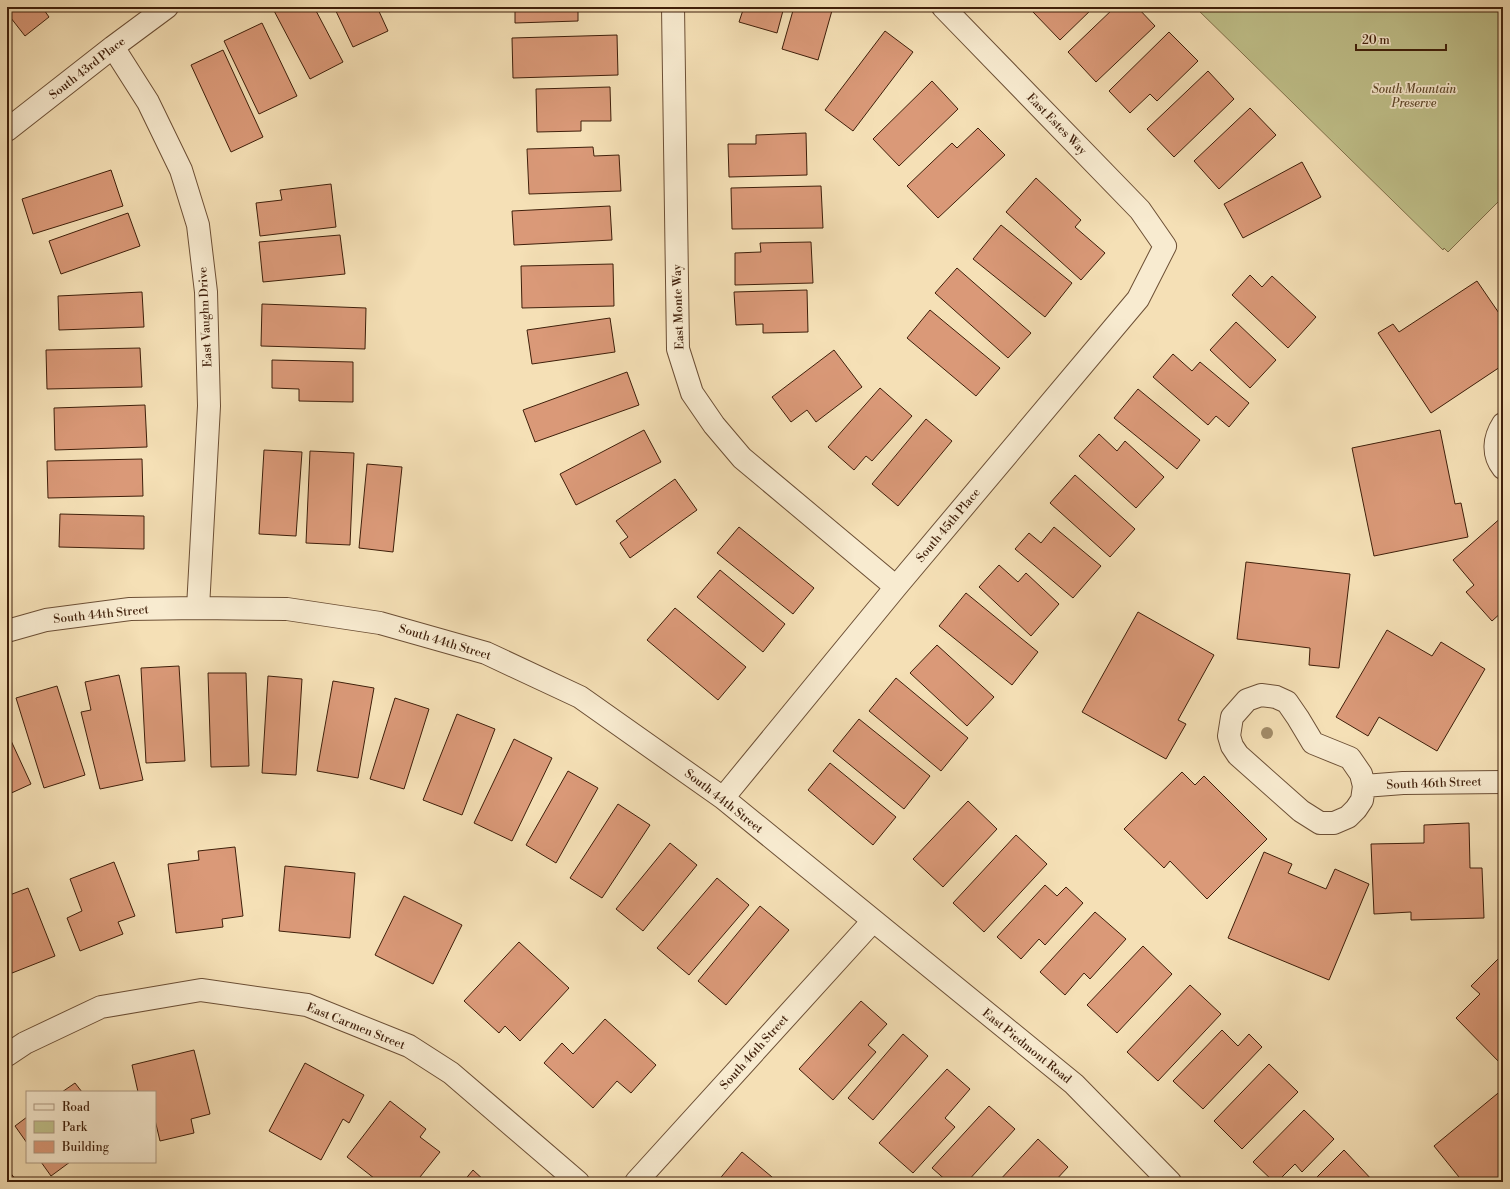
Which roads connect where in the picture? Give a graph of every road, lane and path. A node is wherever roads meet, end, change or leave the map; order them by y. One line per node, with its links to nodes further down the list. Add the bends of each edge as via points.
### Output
1 (167, 7): 4 (street, South 43rd Place)
2 (673, 7): 9 (street, East Monte Way, via 678,349 692,393 714,425 742,458)
3 (943, 7): 6 (street, East Estes Way, via 1140,210)
4 (113, 47): 5 (street, South 43rd Place); 10 (street, East Vaughn Drive, via 148,102 181,170 198,225 206,292 209,406)
5 (7, 130)
6 (1164, 246): 9 (street, South 45th Place, via 1138,299)
7 (1503, 424): 8 (street, via 1495,443 1496,455)
8 (1503, 468)
9 (896, 587): 14 (street, South 45th Place)
10 (198, 608): 11 (street, South 44th Street, via 122,610 46,620); 14 (street, South 44th Street, via 287,609 380,622 486,653 580,696)
11 (7, 631)
12 (1503, 782): 13 (street, South 46th Street)
13 (1364, 786): 13 (street, via 1361,774 1350,758 1314,743 1287,702 1261,695 1247,700 1232,717 1229,736 1238,755 1301,811 1320,823 1334,823 1348,817 1362,800)
14 (723, 798): 15 (street, South 44th Street)
15 (873, 921): 18 (street, South 46th Street); 19 (street, East Piedmont Road, via 1074,1084)
16 (7, 1055): 17 (street, East Carmen Street, via 25,1043 101,1007 201,990 307,1005 409,1046 451,1073)
17 (578, 1182)
18 (636, 1182)
19 (1170, 1182)

